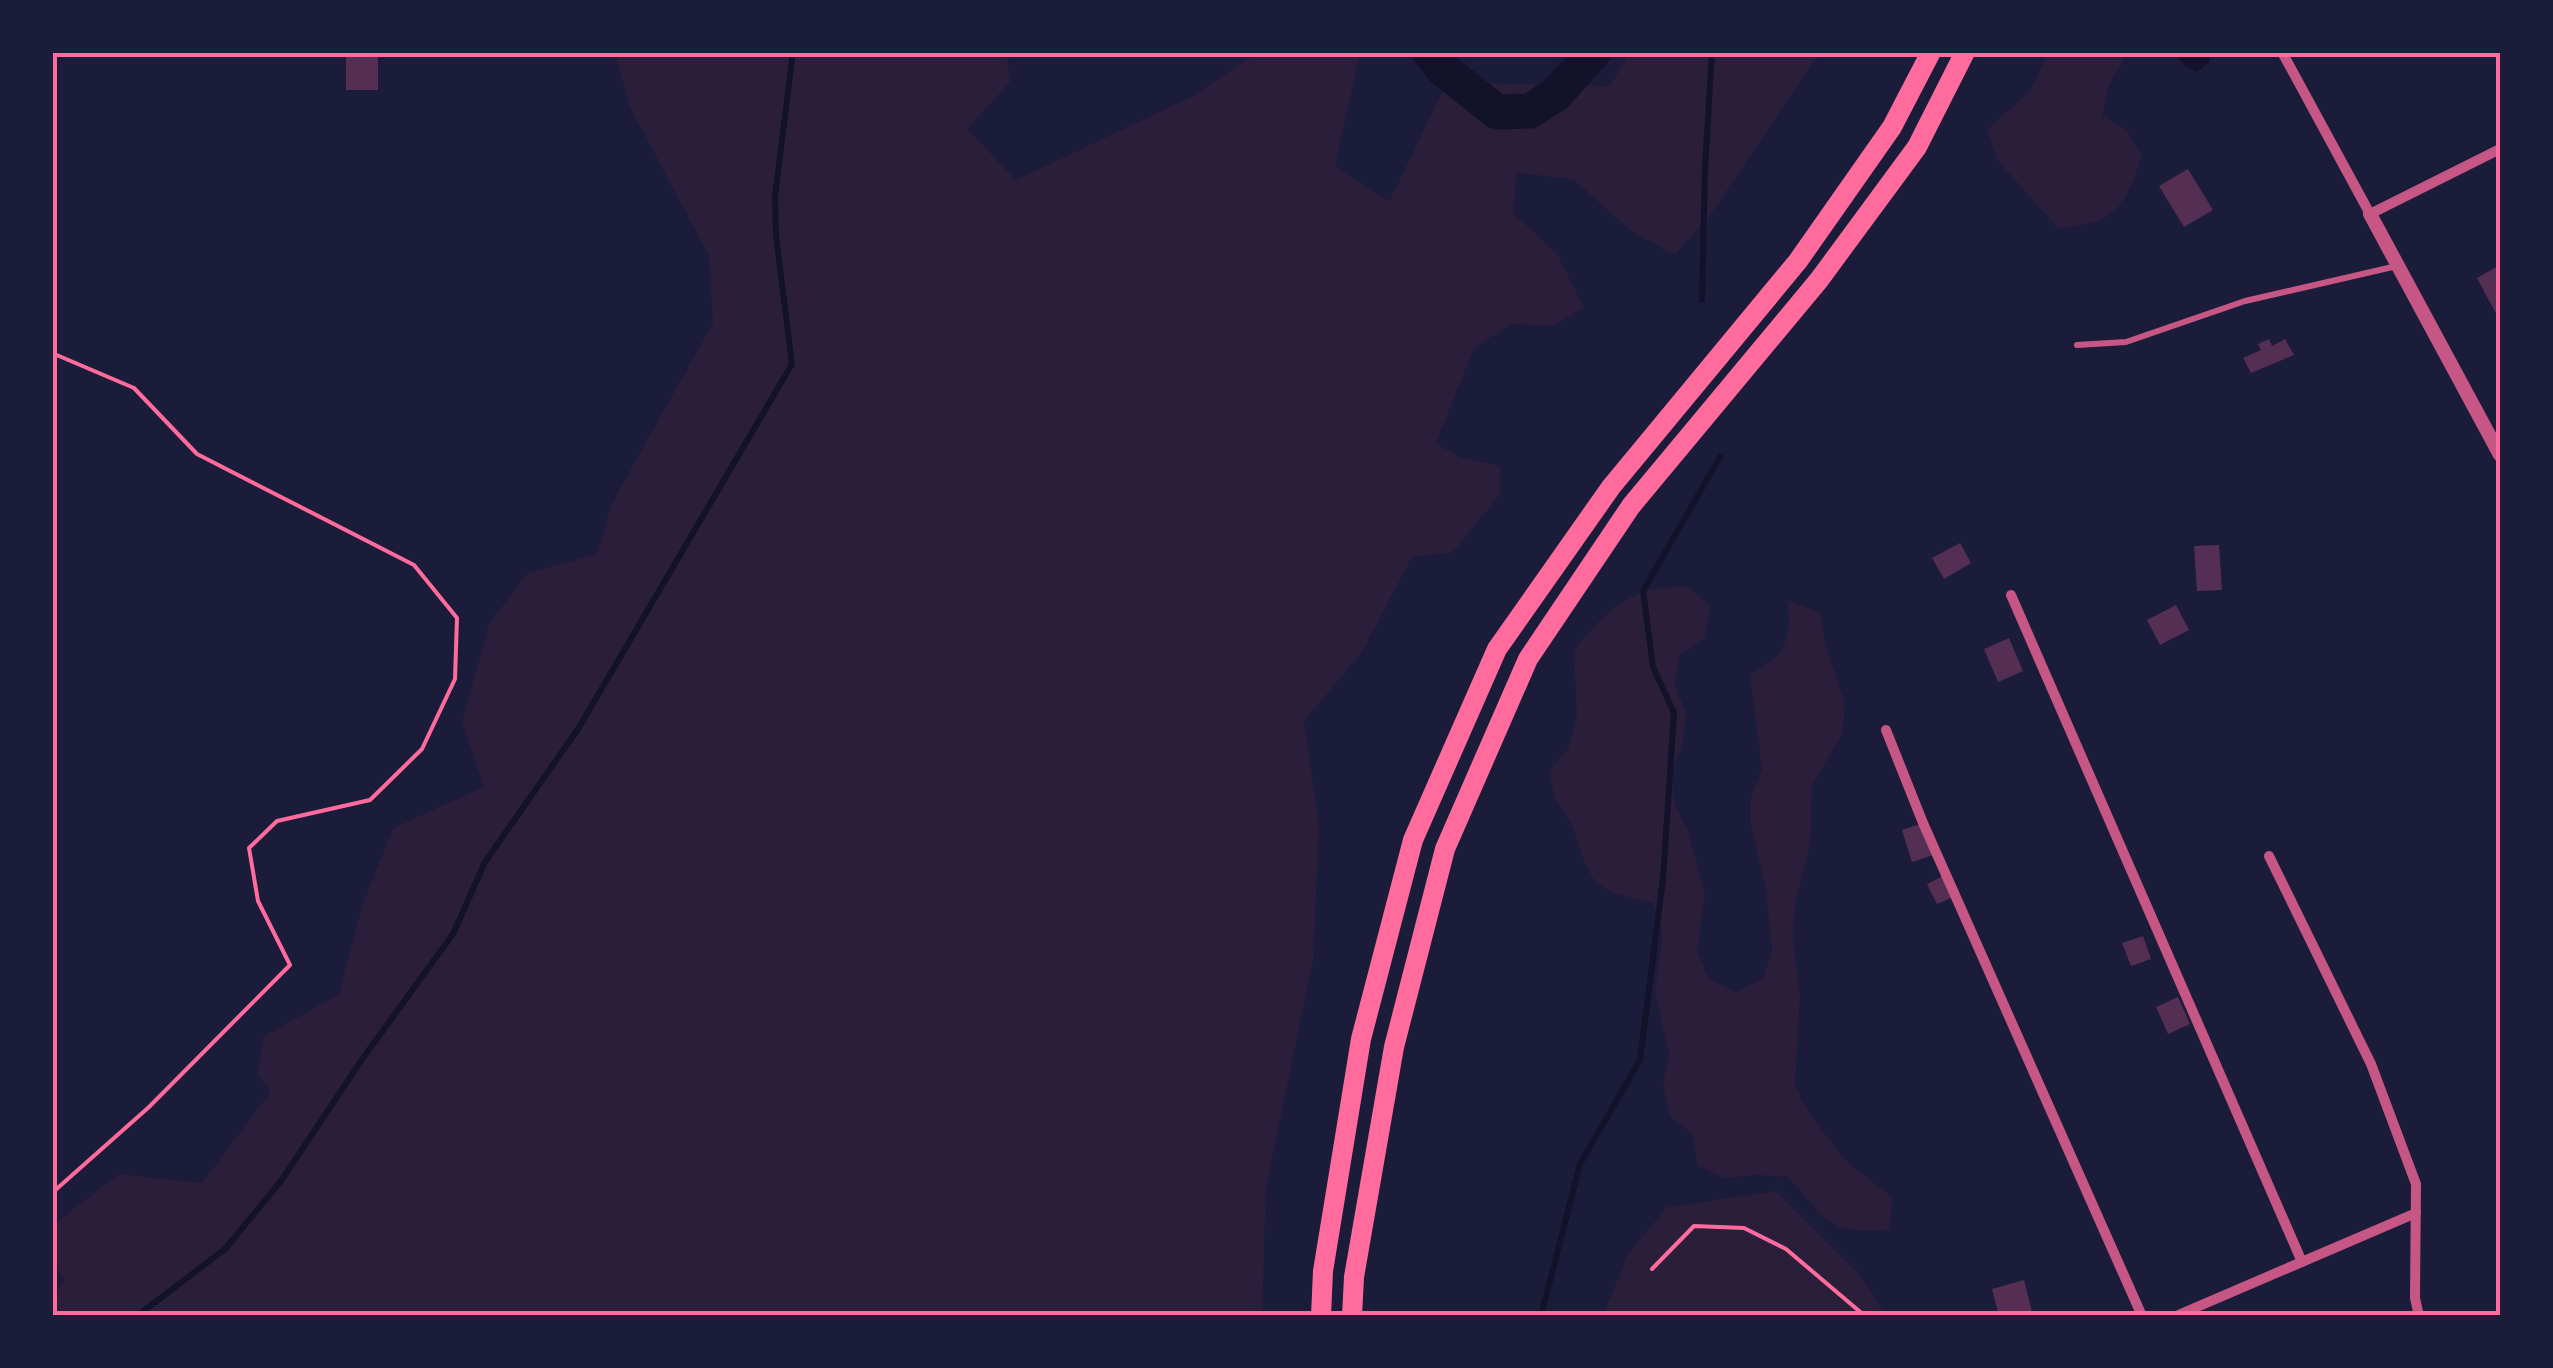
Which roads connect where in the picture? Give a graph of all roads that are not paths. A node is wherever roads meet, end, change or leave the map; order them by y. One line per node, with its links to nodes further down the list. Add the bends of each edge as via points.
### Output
1 (1931, 52): 14 (highway, via 1892,127 1798,260 1611,487 1497,648 1403,876 1361,1038)
2 (1965, 52): 15 (highway, via 1917,147 1819,280 1631,506 1528,659 1445,849 1394,1046)
3 (2282, 52): 5 (street)
4 (2500, 150): 5 (street)
5 (2370, 214): 6 (street)
6 (2398, 266): 7 (lane, via 2246,302 2126,342); 8 (street)
7 (2077, 345)
8 (2500, 455)
9 (2011, 596): 13 (street)
10 (1886, 730): 16 (street)
11 (2269, 856): 12 (street, via 2372,1064 2416,1184)
12 (2416, 1212): 13 (street); 18 (street)
13 (2302, 1262): 17 (street)
14 (1321, 1316)
15 (1352, 1316)
16 (2142, 1316)
17 (2176, 1316)
18 (2420, 1316)

